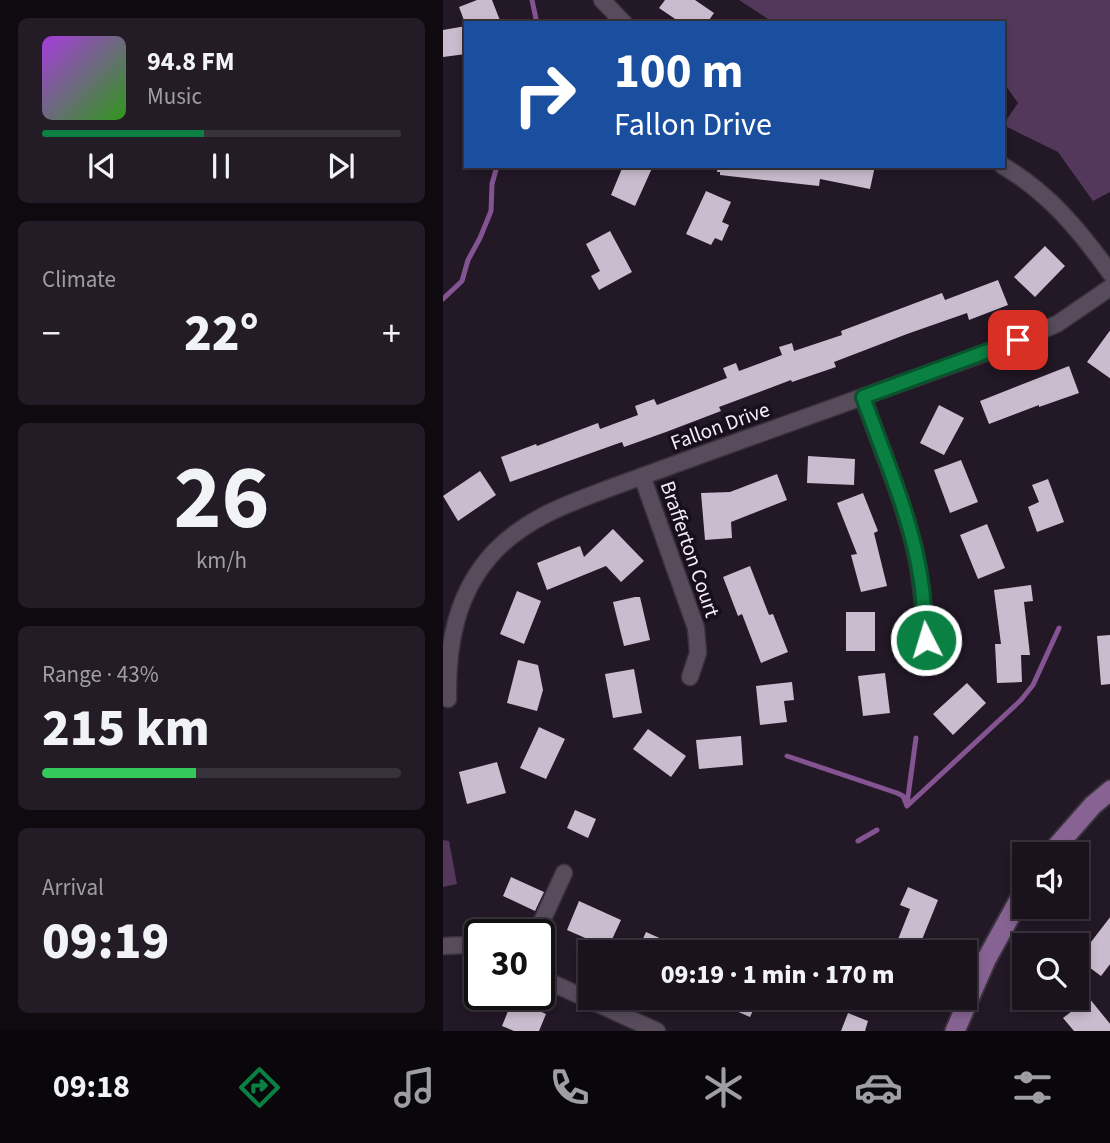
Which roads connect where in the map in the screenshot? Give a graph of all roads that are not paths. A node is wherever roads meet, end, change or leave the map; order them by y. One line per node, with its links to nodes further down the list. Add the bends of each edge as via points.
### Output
1 (602, 0): 2 (street)
2 (622, 21)
3 (1005, 167): 4 (street, via 1052,201)
4 (1110, 274)
5 (1110, 287): 6 (street, Fallon Drive, via 1057,324)
6 (863, 397): 7 (street, Fallon Drive); 8 (street, via 915,552)
7 (642, 476): 9 (street, Brafferton Court, via 696,628 698,653); 10 (street, Fallon Drive, via 546,512 493,553 469,588 453,627)
8 (926, 640)
9 (690, 677)
10 (448, 699)
11 (1110, 790): 12 (main road)
12 (1061, 842)
13 (564, 873): 15 (street)
14 (1012, 912): 20 (main road, via 985,960)
15 (543, 919)
16 (464, 944): 17 (street)
17 (443, 946)
18 (555, 984): 19 (street)
19 (657, 1031)
20 (955, 1031)

